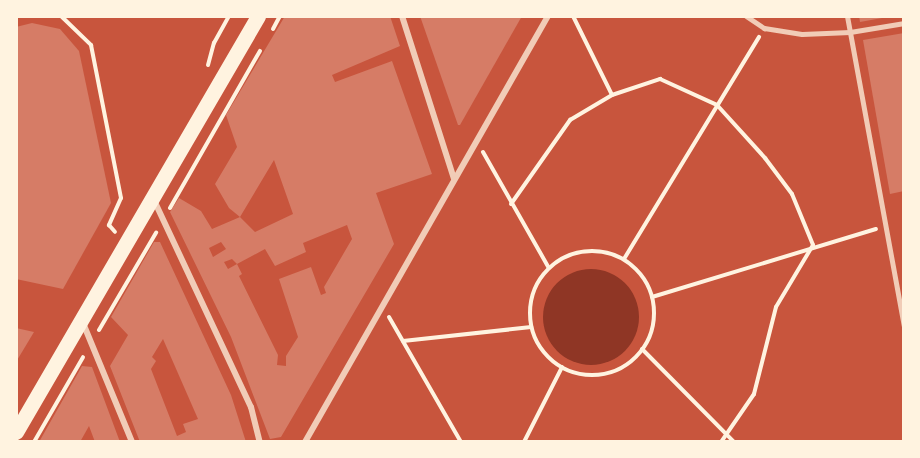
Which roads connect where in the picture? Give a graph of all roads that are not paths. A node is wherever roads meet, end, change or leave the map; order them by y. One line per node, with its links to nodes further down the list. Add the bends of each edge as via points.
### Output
1 (258, 16): 9 (main road)
2 (402, 16): 8 (street)
3 (548, 16): 8 (street)
4 (746, 16): 7 (street, via 764,28 802,34)
5 (847, 16): 7 (street)
6 (903, 22): 7 (street)
7 (850, 32): 11 (street)
8 (454, 179): 15 (street)
9 (153, 197): 10 (main road); 14 (street, via 251,408)
10 (82, 320): 12 (main road); 13 (street)
11 (903, 326)
12 (16, 432)
13 (132, 441)
14 (260, 441)
15 (305, 441)

